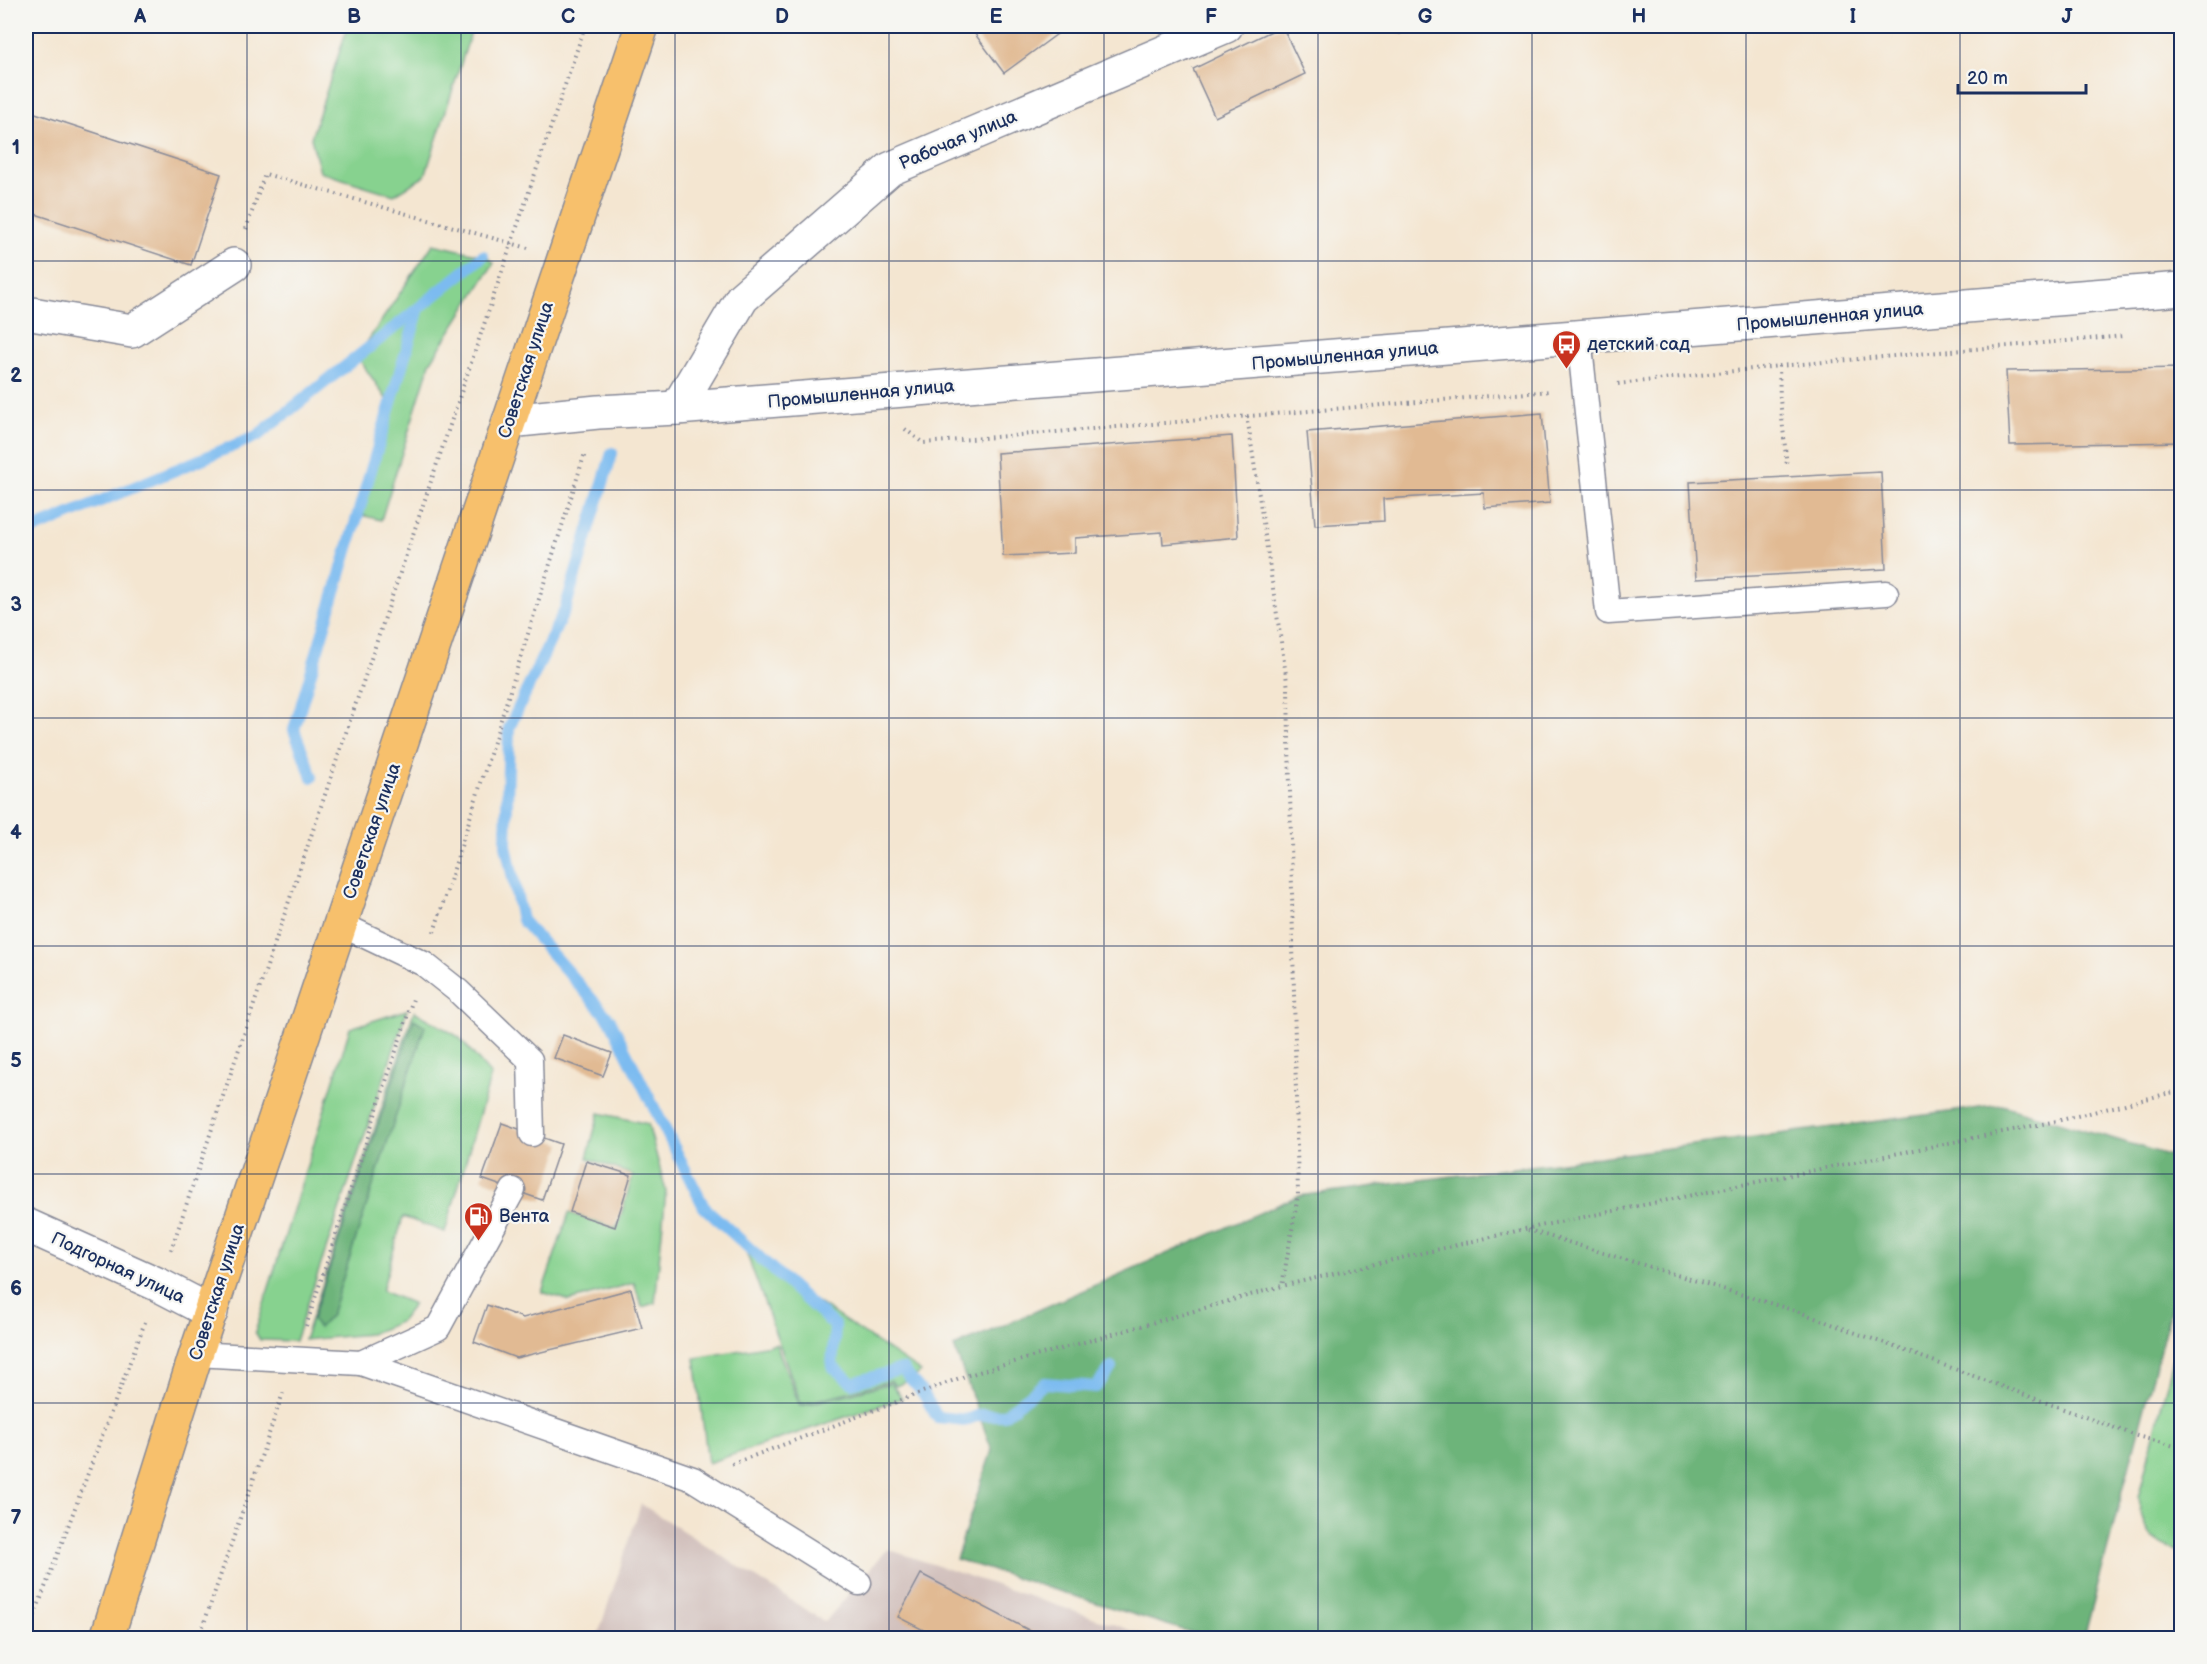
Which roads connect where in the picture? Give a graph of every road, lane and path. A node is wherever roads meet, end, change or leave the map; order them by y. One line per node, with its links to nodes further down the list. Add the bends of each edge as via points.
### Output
1 (585, 26): 4 (path)
2 (642, 26): 5 (main road, Советская улица)
3 (1226, 26): 14 (street, Рабочая улица, via 890,169 742,298)
4 (512, 243): 5 (path); 6 (path, via 265,174); 27 (path)
5 (563, 258): 17 (main road, Советская улица)
6 (234, 265): 8 (street, via 132,331)
7 (2181, 292): 10 (street, Промышленная улица)
8 (26, 313)
9 (2134, 335): 11 (path)
10 (1579, 337): 12 (lane); 13 (street, Промышленная улица)
11 (1779, 366): 12 (path); 18 (path)
12 (1585, 388): 16 (path); 19 (lane, via 1608,612)
13 (860, 394): 14 (street, Промышленная улица); 16 (path, via 923,443)
14 (677, 408): 15 (street, Промышленная улица)
15 (598, 412): 17 (street, Промышленная улица); 21 (path)
16 (1247, 416): 28 (path, via 1288,688 1298,1196)
17 (509, 422): 20 (main road, Советская улица)
18 (1787, 466)
19 (1887, 593)
20 (340, 924): 21 (lane); 29 (main road, Советская улица)
21 (424, 964): 23 (lane, via 530,1060); 31 (path)
22 (2181, 1090): 26 (path, via 2057,1121)
23 (532, 1134)
24 (513, 1190): 32 (lane, via 438,1328)
25 (26, 1225): 27 (street, Подгорная улица)
26 (1526, 1229): 28 (path); 33 (path, via 1799,1312 2137,1436)
27 (159, 1285): 29 (street, Подгорная улица); 36 (path)
28 (1282, 1286): 34 (path, via 965,1376)
29 (211, 1312): 30 (main road, Советская улица)
30 (196, 1354): 31 (lane); 37 (main road, Советская улица)
31 (295, 1360): 32 (lane); 38 (path)
32 (361, 1363): 34 (lane)
33 (2181, 1448)
34 (693, 1479): 35 (lane)
35 (859, 1583)
36 (26, 1638)
37 (107, 1638)
38 (200, 1638)

